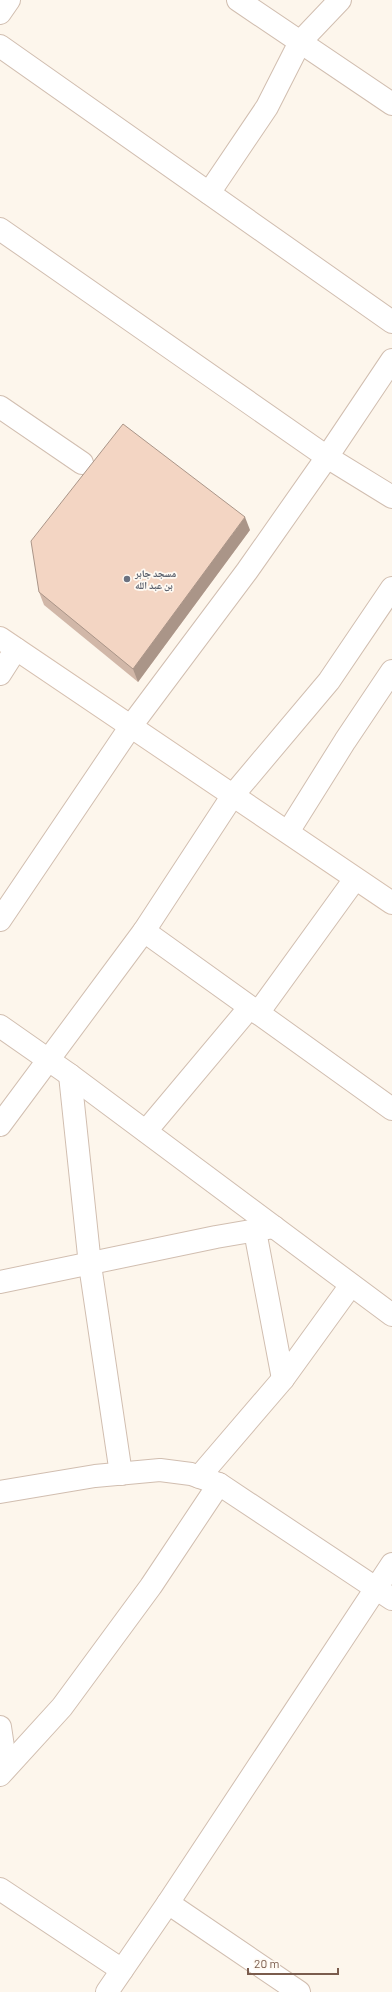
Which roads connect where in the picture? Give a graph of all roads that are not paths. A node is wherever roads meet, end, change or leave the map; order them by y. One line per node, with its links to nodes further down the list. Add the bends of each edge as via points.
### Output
1 (9, 0): 4 (street)
2 (238, 0): 5 (street)
3 (340, 0): 5 (street)
4 (0, 13)
5 (300, 42): 7 (street); 8 (street, via 267,107)
6 (0, 46): 8 (street)
7 (392, 104)
8 (209, 193): 10 (street)
9 (0, 229): 13 (street)
10 (392, 322)
11 (392, 360): 13 (street)
12 (0, 407): 14 (street)
13 (327, 457): 15 (street); 20 (street, via 248,571)
14 (82, 463)
15 (392, 497)
16 (392, 588): 21 (street, via 329,681)
17 (8, 644): 18 (street); 20 (street)
18 (0, 674)
19 (390, 678): 22 (street)
20 (130, 726): 21 (street); 25 (street)
21 (233, 795): 22 (street); 26 (street)
22 (288, 832): 23 (street)
23 (355, 879): 24 (street); 27 (street)
24 (392, 903)
25 (0, 920)
26 (144, 930): 27 (street); 29 (street)
27 (254, 1010): 31 (street); 33 (street)
28 (0, 1026): 29 (street)
29 (48, 1059): 30 (street); 32 (street)
30 (70, 1075): 33 (street); 35 (street)
31 (392, 1109)
32 (0, 1125)
33 (146, 1131): 34 (street)
34 (265, 1229): 35 (street); 37 (street); 39 (street)
35 (90, 1264): 36 (street); 40 (street)
36 (0, 1282)
37 (351, 1285): 38 (street); 39 (street)
38 (392, 1315)
39 (283, 1379): 41 (street)
40 (121, 1474): 41 (street, via 160,1470); 43 (street)
41 (199, 1477): 42 (street)
42 (220, 1484): 45 (street); 47 (street, via 151,1586 62,1707)
43 (0, 1492)
44 (392, 1564): 45 (street)
45 (383, 1594): 49 (street)
46 (0, 1727): 47 (street)
47 (3, 1771)
48 (0, 1889): 50 (street)
49 (168, 1903): 50 (street); 52 (street)
50 (122, 1970): 51 (street)
51 (107, 1992)
52 (299, 1992)

